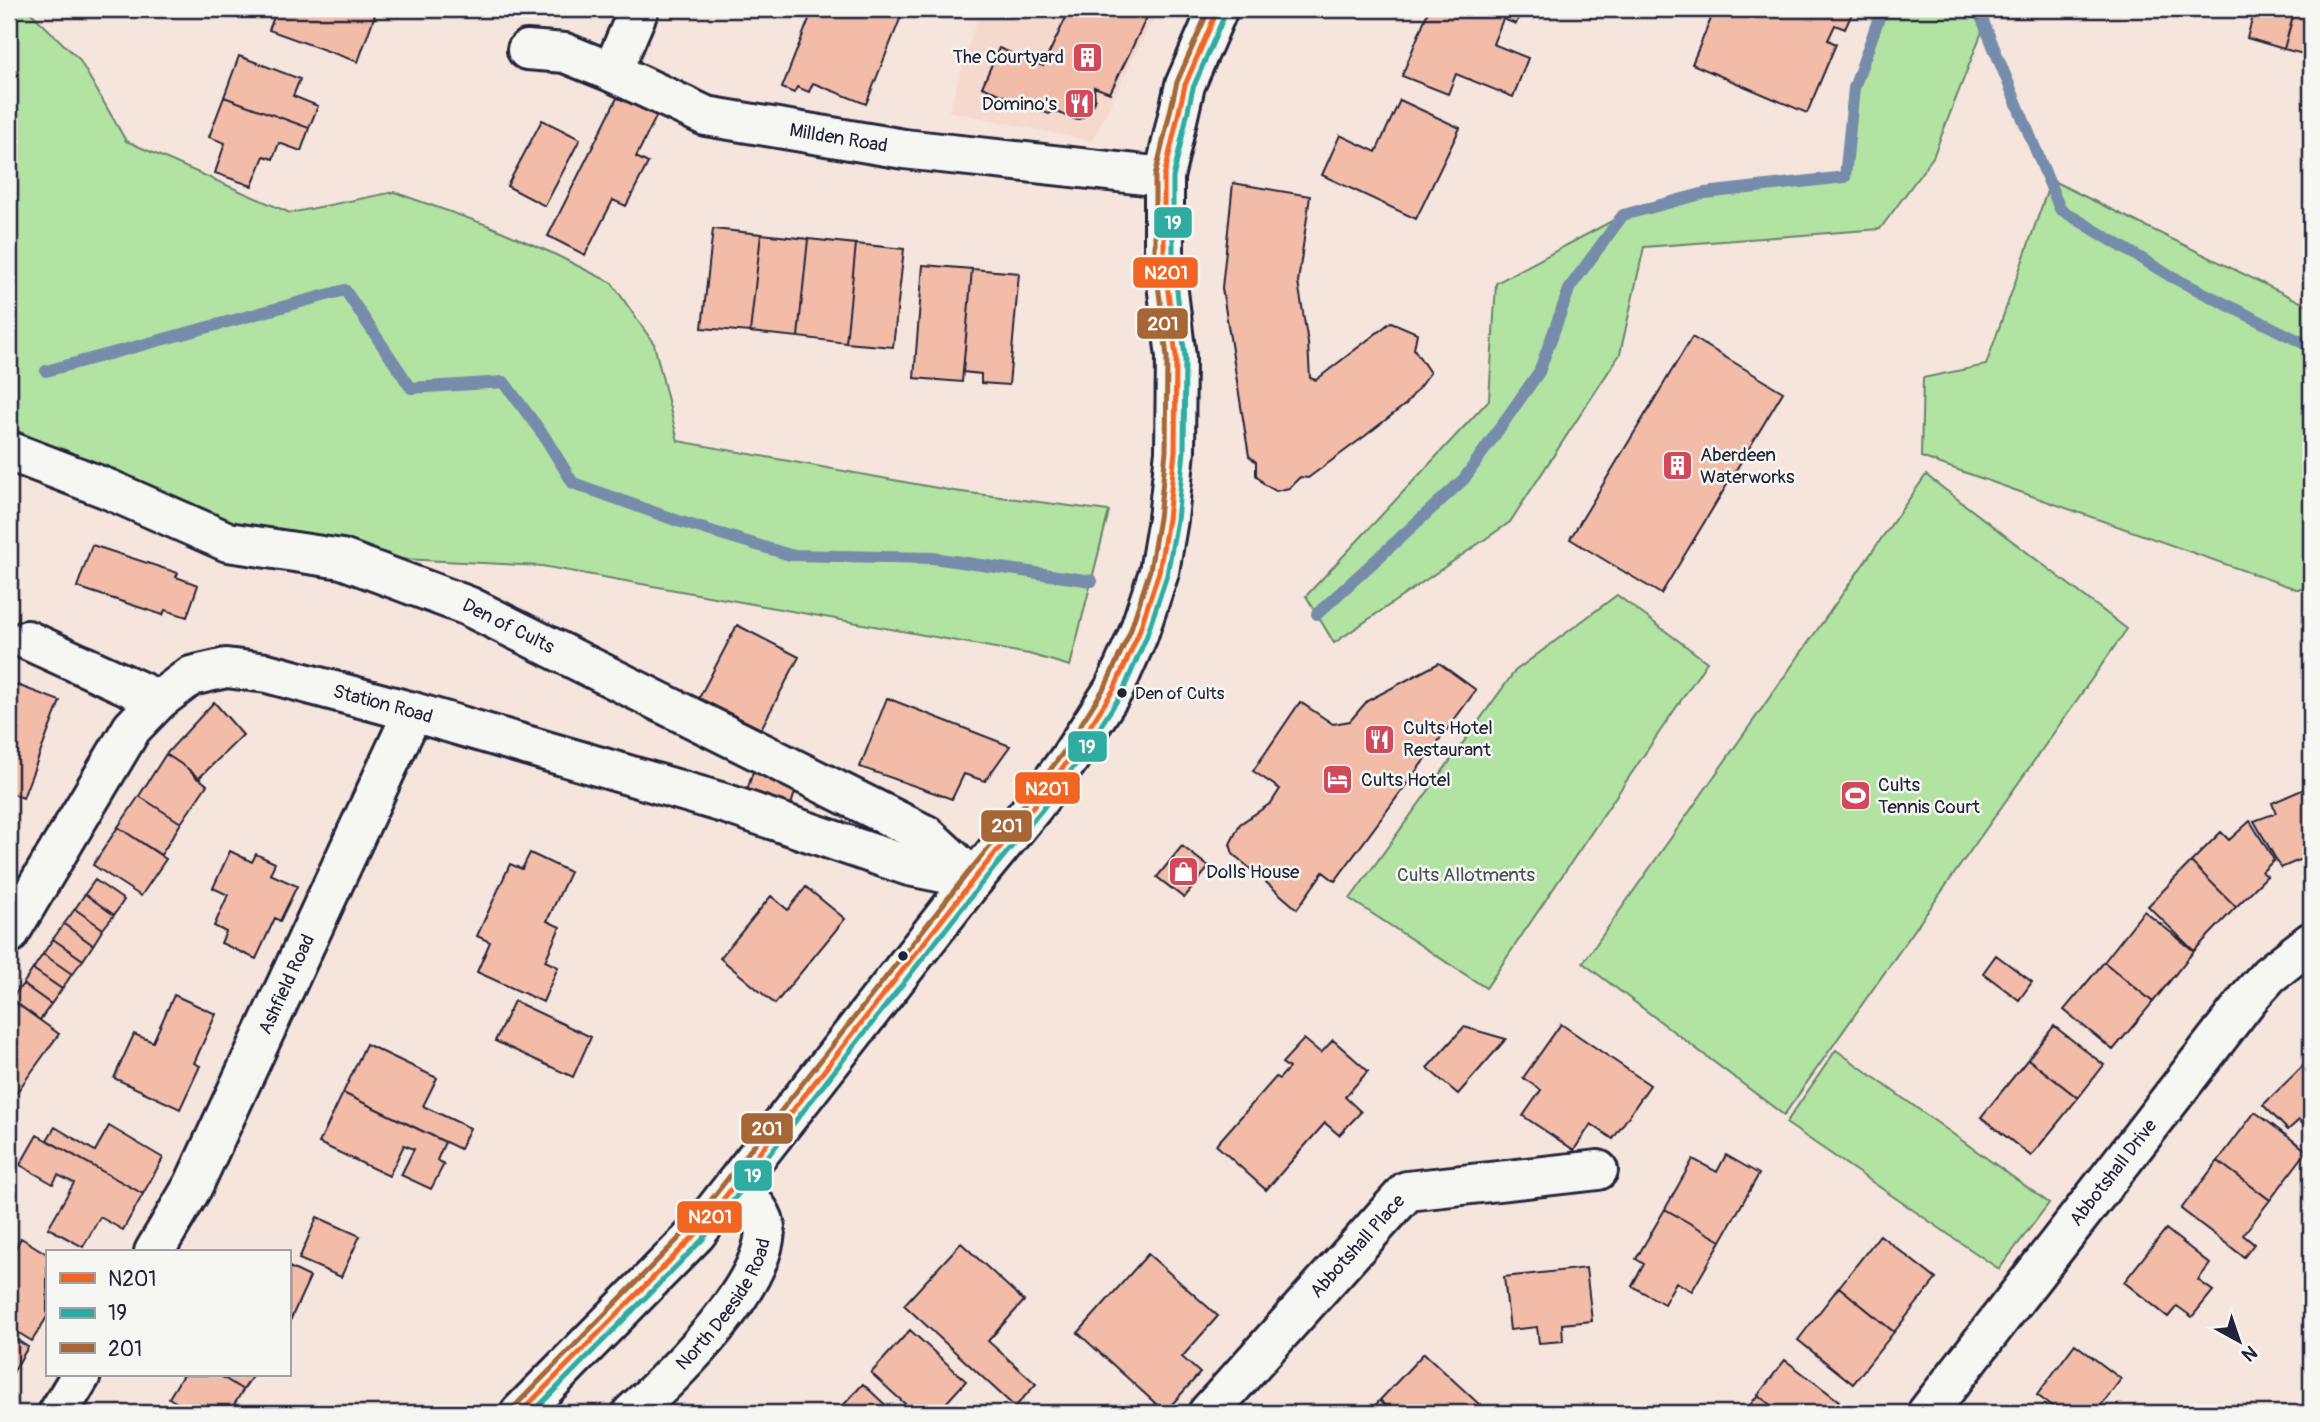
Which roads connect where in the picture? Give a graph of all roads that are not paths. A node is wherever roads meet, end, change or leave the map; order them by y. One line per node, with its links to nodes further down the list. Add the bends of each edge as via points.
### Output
1 (639, 9): 4 (street)
2 (1218, 9): 5 (street, via 1185,85)
3 (527, 50): 4 (street, Millden Road, via 565,53)
4 (612, 72): 5 (street, Millden Road, via 706,117 904,149)
5 (1164, 177): 10 (street, via 1164,259 1176,357 1174,451 1159,572 1114,689 1034,807)
6 (9, 451): 10 (street, Den of Cults, via 228,542 342,559 468,606 926,835)
7 (27, 640): 8 (street)
8 (159, 699): 9 (street, Station Road, via 191,676 226,668 267,673); 11 (street, Station Road, via 132,728)
9 (413, 712): 10 (street, Station Road, via 727,804 909,866); 15 (street, Ashfield Road, via 193,1186)
10 (974, 878): 14 (street)
11 (9, 934)
12 (2311, 942): 21 (street, Abbotshall Drive, via 2269,975 2251,996)
13 (1598, 1170): 20 (street, Abbotshall Place, via 1407,1191)
14 (736, 1184): 18 (street, via 696,1234); 19 (street, North Deeside Road, via 762,1217 765,1227 760,1254 744,1287 709,1337)
15 (155, 1250)
16 (80, 1376): 17 (street)
17 (58, 1413)
18 (520, 1413)
19 (632, 1413)
20 (1208, 1413)
21 (1927, 1413)

